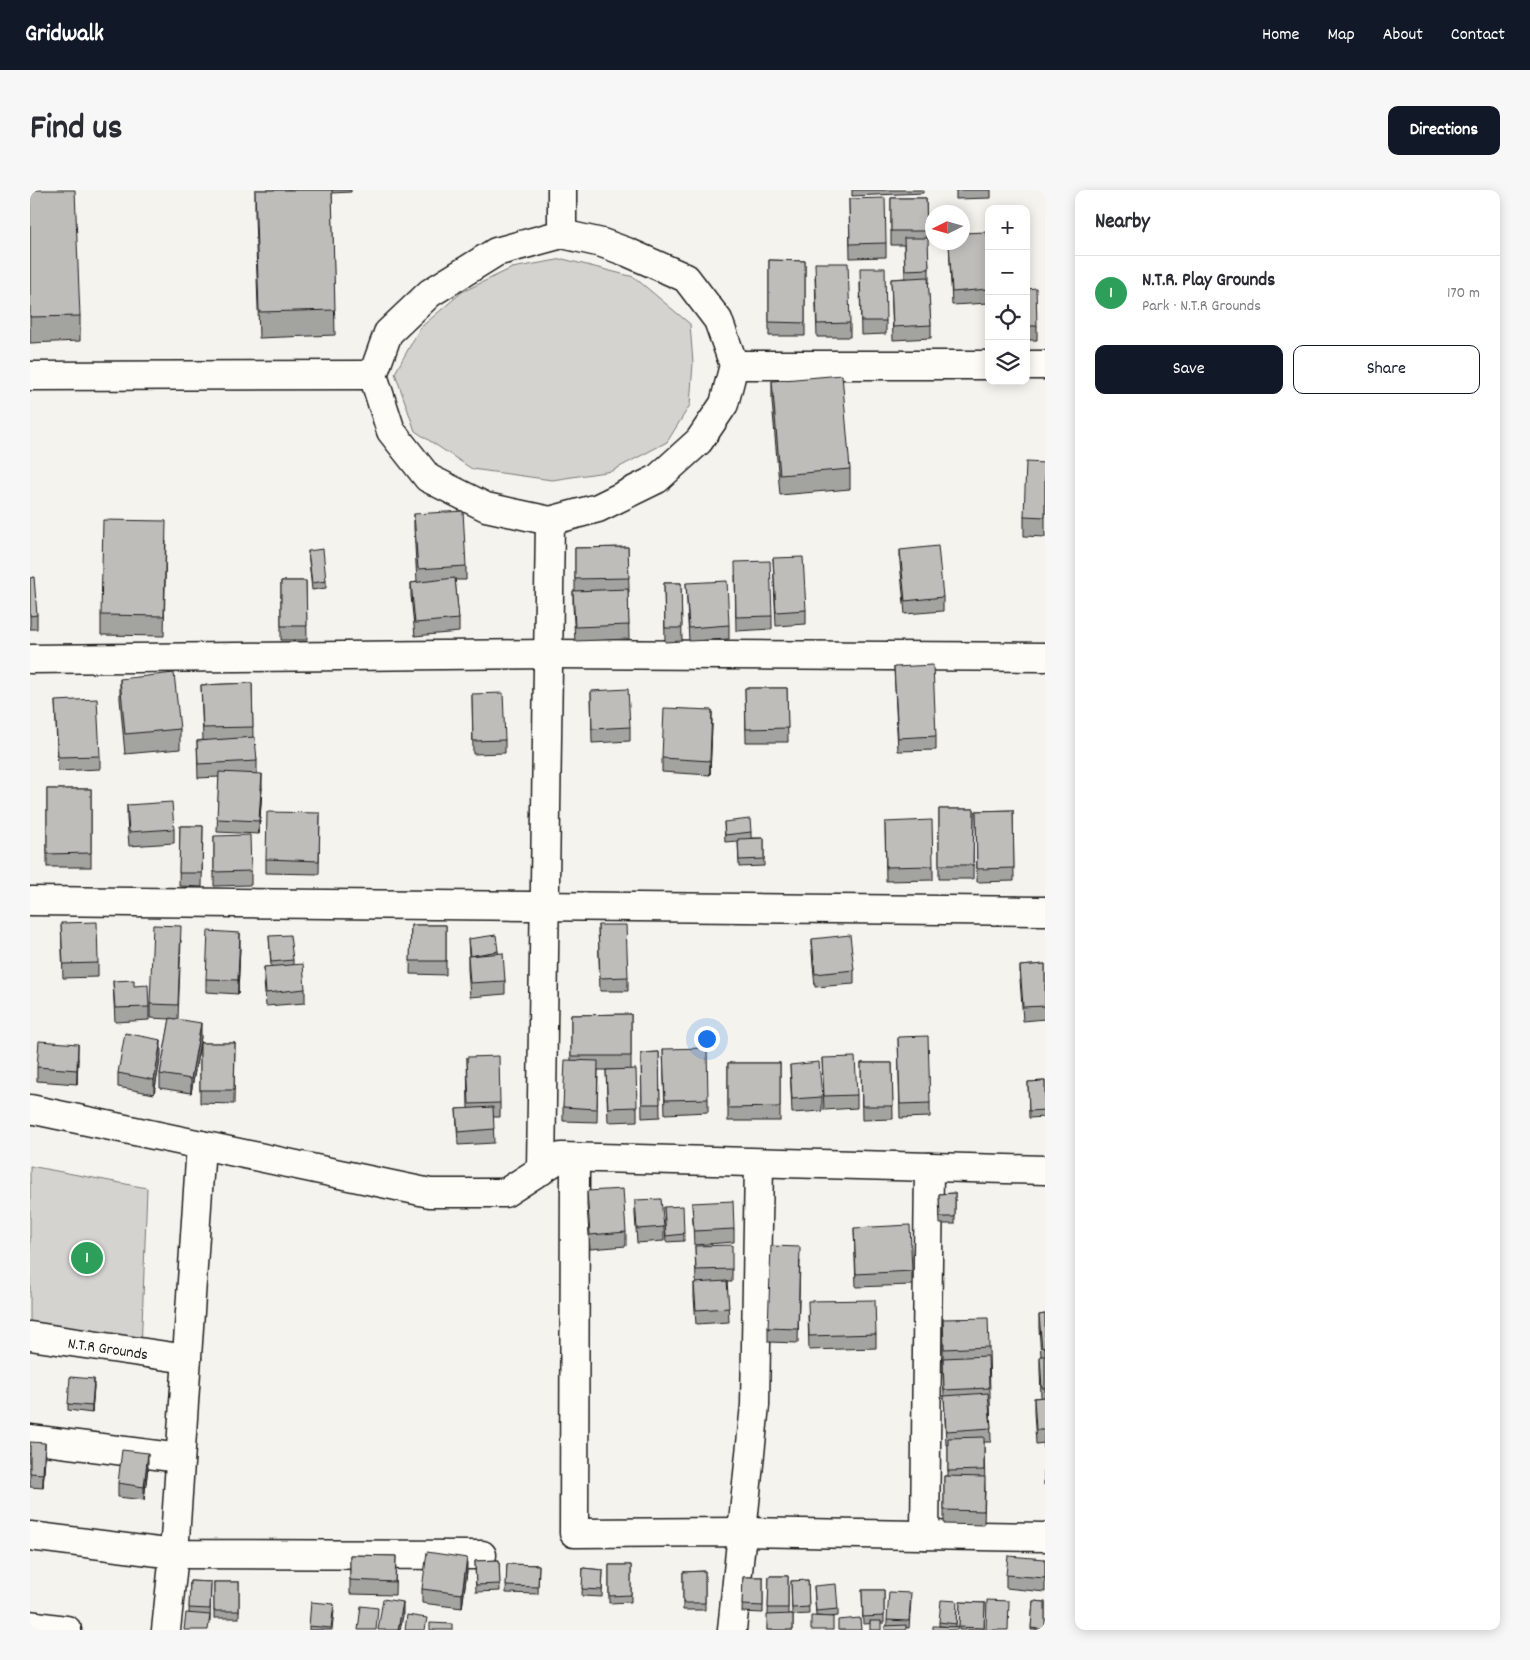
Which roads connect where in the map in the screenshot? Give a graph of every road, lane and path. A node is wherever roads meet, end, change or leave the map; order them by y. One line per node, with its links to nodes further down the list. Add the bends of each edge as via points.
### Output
1 (562, 190): 2 (street)
2 (562, 234): 3 (street, via 610,246 686,278 718,320); 7 (street, via 496,252 430,293 388,333)
3 (734, 365): 4 (street); 9 (street, via 724,404 699,441 657,479 598,508)
4 (985, 365)
5 (1030, 365): 6 (street)
6 (1045, 365)
7 (373, 375): 8 (street); 9 (street, via 391,431 428,478 486,507)
8 (30, 376)
9 (550, 521): 10 (street)
10 (548, 654): 11 (street); 12 (street); 14 (street)
11 (1045, 656)
12 (30, 658)
13 (30, 901): 14 (street)
14 (544, 907): 15 (street); 22 (street)
15 (1045, 911)
16 (30, 1109): 17 (street)
17 (201, 1145): 22 (street, via 430,1193 506,1193); 24 (street)
18 (575, 1158): 19 (street); 22 (street, via 561,1157); 27 (street, via 574,1533)
19 (759, 1162): 20 (street); 27 (street, via 755,1405)
20 (930, 1167): 21 (street); 28 (street)
21 (1045, 1170)
22 (541, 1171)
23 (30, 1336): 24 (street, N.T.R Grounds)
24 (187, 1359): 26 (street)
25 (30, 1439): 26 (street)
26 (180, 1458): 31 (street)
27 (742, 1532): 28 (street); 36 (street)
28 (926, 1535): 30 (street)
29 (30, 1536): 31 (street)
30 (1045, 1538)
31 (174, 1554): 32 (street); 35 (street)
32 (482, 1555)
33 (30, 1625): 34 (street)
34 (67, 1630)
35 (166, 1630)
36 (732, 1630)

